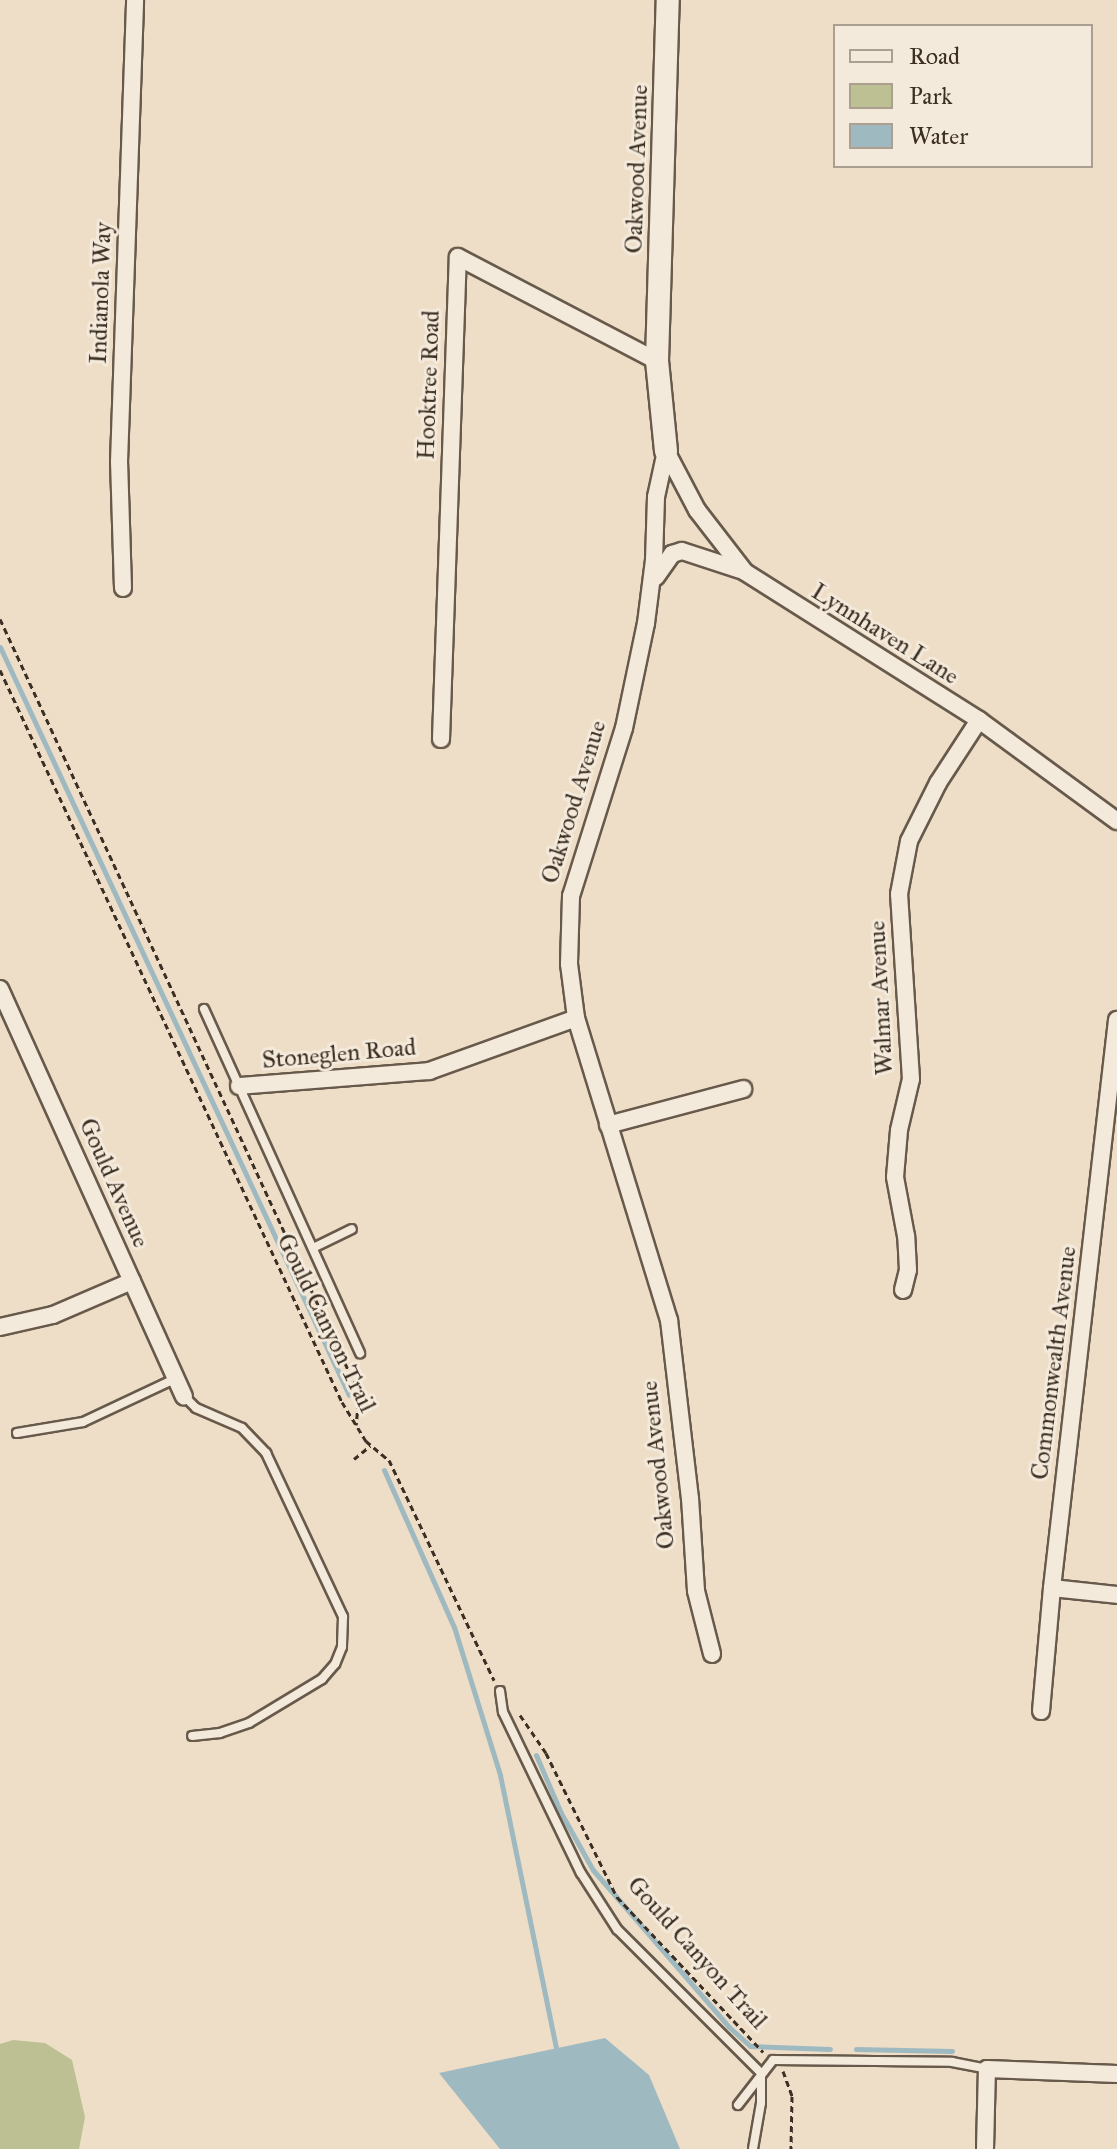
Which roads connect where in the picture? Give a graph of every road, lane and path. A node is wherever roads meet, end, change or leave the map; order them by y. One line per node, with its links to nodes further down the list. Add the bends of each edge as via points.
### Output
1 (135, 0): 6 (street, Indianola Way, via 119,462)
2 (668, 0): 3 (street, Oakwood Avenue)
3 (657, 361): 4 (street, Oakwood Avenue); 11 (street, Hooktree Road, via 458,257)
4 (666, 451): 5 (street, Lynnhaven Lane, via 697,510); 7 (street, Oakwood Avenue, via 656,497)
5 (745, 572): 7 (street, via 682,551 661,565); 10 (street, Lynnhaven Lane)
6 (123, 588)
7 (650, 590): 15 (street, Oakwood Avenue, via 624,728 571,896 569,964)
8 (0, 619): 28 (path, via 359,1393)
9 (0, 670): 28 (path, Gould Canyon Trail)
10 (979, 720): 12 (street, Lynnhaven Lane); 23 (street, Walmar Avenue, via 909,841 899,894 911,1079 895,1177 906,1236)
11 (441, 739)
12 (1117, 821)
13 (0, 989): 22 (street, Gould Avenue)
14 (204, 1009): 17 (lane)
15 (576, 1018): 17 (street, Stoneglen Road, via 429,1071); 19 (street, Oakwood Avenue)
16 (1117, 1020): 32 (street, Commonwealth Avenue)
17 (239, 1086): 21 (lane)
18 (743, 1089): 19 (street)
19 (608, 1125): 34 (street, Oakwood Avenue, via 669,1320 696,1591)
20 (352, 1229): 21 (lane)
21 (313, 1248): 25 (lane)
22 (132, 1281): 24 (street, via 53,1315); 26 (street, Gould Avenue)
23 (903, 1290)
24 (0, 1327)
25 (360, 1353)
26 (176, 1378): 27 (street, Gould Avenue); 29 (lane, via 83,1422)
27 (184, 1396): 37 (lane, via 196,1408 242,1428 266,1453 343,1617 342,1647 322,1679 249,1723)
28 (356, 1425): 30 (path, Gould Canyon Trail)
29 (17, 1433)
30 (370, 1446): 31 (path); 35 (path, Gould Canyon Trail, via 389,1460)
31 (354, 1459)
32 (1052, 1588): 33 (street); 36 (street, Commonwealth Avenue)
33 (1117, 1595)
34 (712, 1654)
35 (500, 1691): 38 (path, Gould Canyon Trail, via 546,1753 617,1897); 40 (lane, via 503,1712 581,1873 617,1929)
36 (1041, 1711)
37 (192, 1736)
38 (770, 2057): 39 (lane, via 952,2062); 40 (lane); 44 (path, Gould Canyon Trail, via 781,2068 792,2096)
39 (987, 2069): 41 (street); 45 (street)
40 (761, 2073): 42 (lane); 43 (lane)
41 (1117, 2074)
42 (738, 2105)
43 (753, 2149)
44 (791, 2149)
45 (985, 2149)

